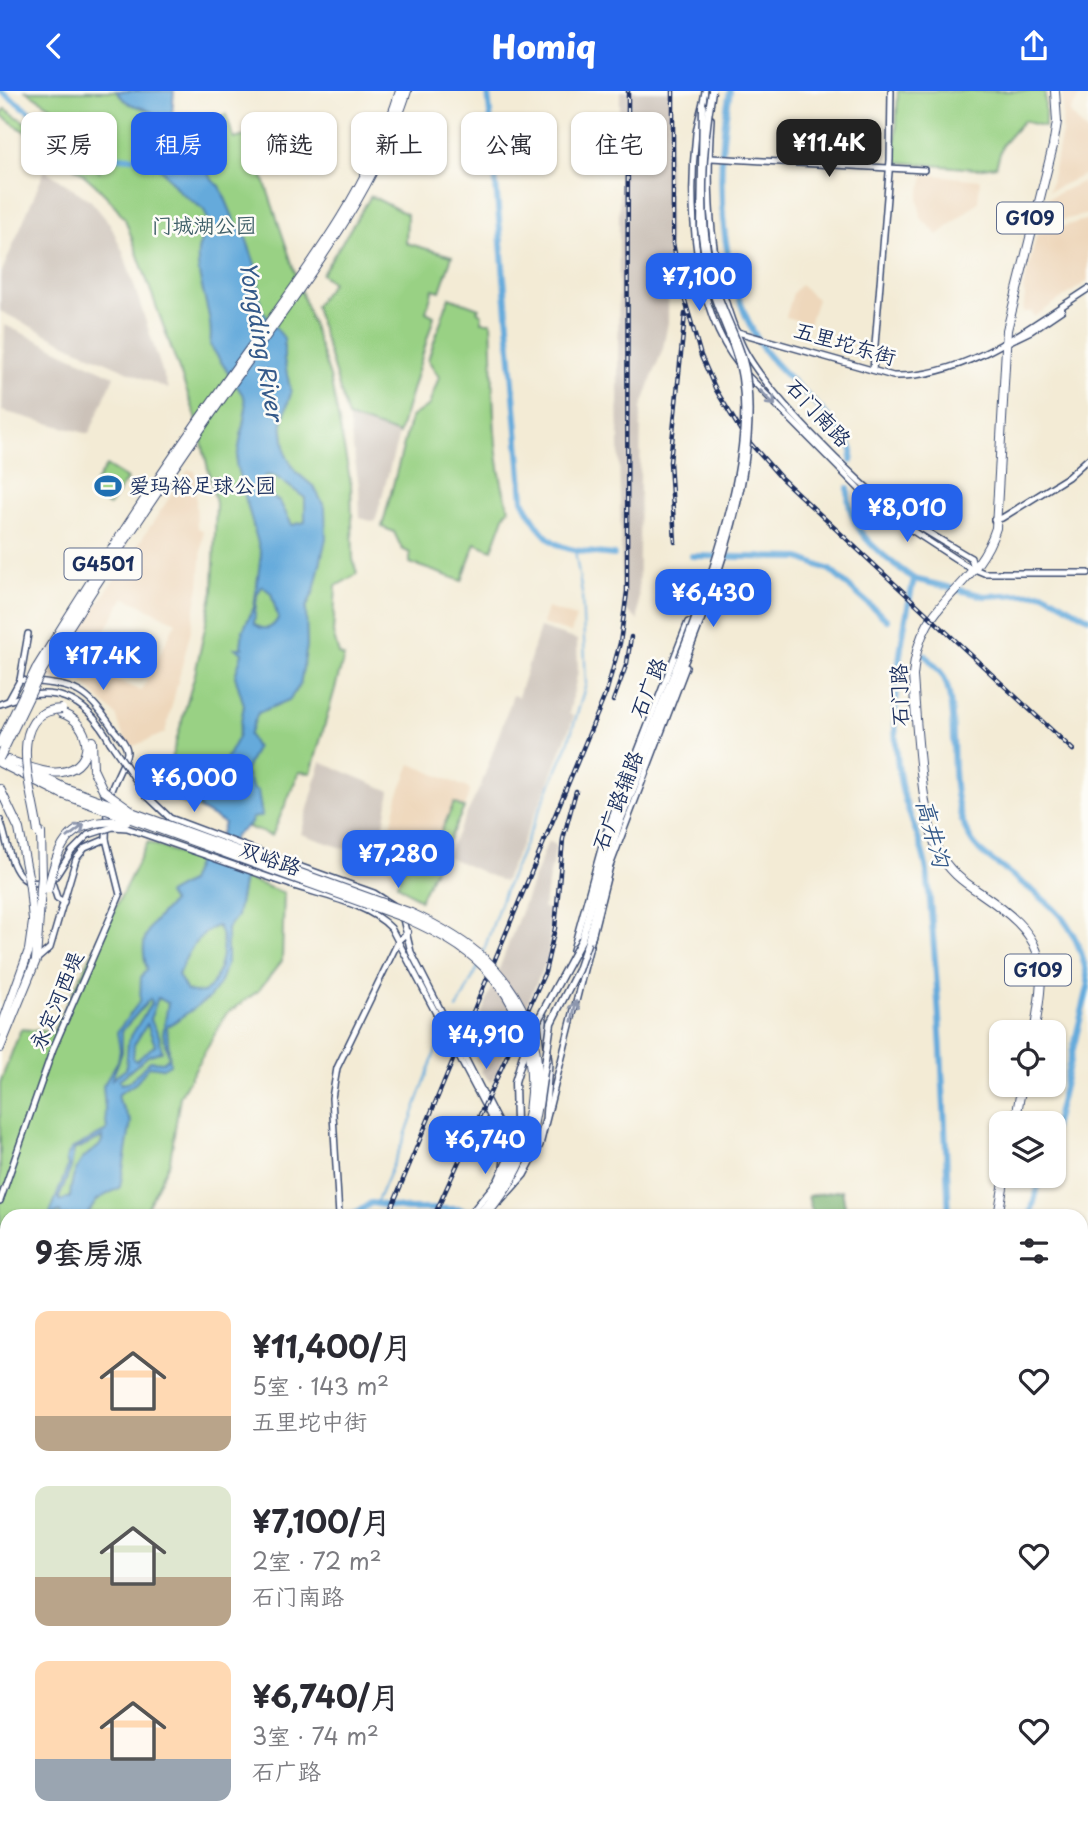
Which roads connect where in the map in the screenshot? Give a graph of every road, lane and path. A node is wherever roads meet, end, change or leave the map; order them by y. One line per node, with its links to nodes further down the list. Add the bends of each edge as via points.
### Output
1 (400, 91): 17 (highway, G4501, via 380,145 342,216)
2 (407, 91): 17 (highway, G4501, via 376,168 347,219)
3 (705, 91): 7 (street, 石门南路)
4 (712, 91): 8 (street, 石门南路); 22 (main road, 石广路, bridge, via 705,128 707,244 712,275 747,378 748,431 731,519)
5 (891, 91): 9 (street)
6 (1053, 91): 14 (highway, 石门路 / G109, via 1050,143 1004,317)
7 (702, 106): 12 (street, 石门南路, via 695,150 694,228 700,273); 22 (main road, 石广路, bridge, via 703,252 742,375 744,421 726,522)
8 (714, 159): 9 (street); 13 (street, 石门南路, via 713,252)
9 (889, 169): 10 (street); 15 (street)
10 (924, 170)
11 (1088, 292): 14 (street, 五里坨东街, via 1031,331)
12 (718, 327): 13 (street, 五里坨东街); 19 (street, 石门南路, one-way to 19, via 733,358 754,383 859,491 900,524)
13 (737, 332): 15 (street, 五里坨东街); 19 (street, 石门南路, via 754,365 840,461 896,512 971,558)
14 (1004, 343): 15 (street, 五里坨东街, via 979,357 930,373 893,376); 18 (highway, 石门路 / G109)
15 (873, 370)
16 (1088, 459): 18 (street, via 1068,477)
17 (172, 463): 23 (highway, G4501)
18 (996, 520): 19 (highway, 石门路 / G109)
19 (972, 566): 20 (street, via 984,573); 51 (highway, 石门路 / G109, via 923,628 914,661 929,826 951,871 1011,914 1032,938 1042,975)
20 (1088, 573)
21 (28, 634): 24 (street)
22 (682, 659): 31 (main road, 石广路); 33 (main road, 石广路)
23 (38, 671): 30 (highway, G4501, bridge); 32 (highway, G4501, bridge)
24 (20, 680): 27 (street); 37 (street, via 75,688 89,696 127,746 111,790)
25 (676, 691): 26 (street, 石广路辅路, via 701,624 688,622); 31 (main road); 57 (street, 石广路辅路, one-way to 25, via 610,866)
26 (660, 697): 33 (main road); 56 (street, 石广路辅路, via 602,845 574,949 543,1006)
27 (9, 700): 28 (street); 40 (street, bridge, via 48,695 78,702 100,722 146,795 170,818)
28 (0, 704)
29 (62, 711): 32 (highway, via 83,728 88,745 81,761 64,772 54,772); 36 (highway, bridge, via 77,714 88,726 93,769 103,790); 43 (highway, bridge, via 38,715 25,737 39,833)
30 (0, 743)
31 (645, 757): 48 (main road, 石广路, via 611,847)
32 (2, 759): 36 (highway, 双峪路, bridge, via 64,791)
33 (629, 785): 48 (main road, 石广路, via 606,845)
34 (0, 789): 43 (highway, bridge, via 19,829 28,876)
35 (0, 820): 41 (street, via 18,875 33,881)
36 (143, 821): 38 (highway, 双峪路, bridge); 39 (highway, 双峪路, bridge); 43 (highway, one-way to 36, bridge, via 77,829 105,821)
37 (106, 839): 44 (street, via 85,848 76,859); 61 (street, 永定河西堤, via 120,895 53,1049)
38 (254, 857): 40 (highway, bridge); 58 (highway, bridge, via 411,913 464,942 488,962 516,999 535,1048)
39 (242, 861): 42 (highway, bridge); 65 (highway, bridge, via 439,933 499,984 526,1039 532,1101 527,1132 514,1165)
40 (293, 864): 46 (street, via 388,899)
41 (51, 879): 42 (street, 双峪路, bridge, via 88,835 113,827); 44 (street, via 57,898)
42 (291, 885): 47 (street, 双峪路, via 380,917)
43 (39, 888): 45 (highway); 45 (highway)
44 (64, 902): 49 (street, via 50,948)
45 (36, 927): 49 (highway); 50 (highway)
46 (408, 932): 47 (street); 59 (street, via 411,951 501,1128)
47 (399, 940): 62 (street, via 337,1068 332,1098); 64 (street, 双峪路, via 497,1129 502,1169)
48 (585, 940): 58 (main road, 石广路, bridge, via 578,970 551,1023); 63 (main road, 石广路, bridge, via 531,1033 519,1064 513,1099 516,1123 504,1171)
49 (36, 960): 50 (highway)
50 (24, 981): 52 (highway); 53 (highway)
51 (1035, 1020)
52 (10, 1023): 54 (highway); 55 (highway)
53 (0, 1031)
54 (0, 1040)
55 (0, 1048)
56 (549, 1084): 57 (street); 59 (street, 石广路辅路, via 536,1150 520,1175)
57 (557, 1086): 68 (street, 石广路辅路, via 533,1161)
58 (537, 1118): 66 (highway, bridge, via 518,1172)
59 (511, 1171): 67 (street, via 505,1192)
60 (1005, 1188): 69 (highway)
61 (0, 1201)
62 (339, 1209)
63 (475, 1209)
64 (481, 1209)
65 (482, 1209)
66 (493, 1209)
67 (493, 1209)
68 (494, 1209)
69 (1001, 1209)

